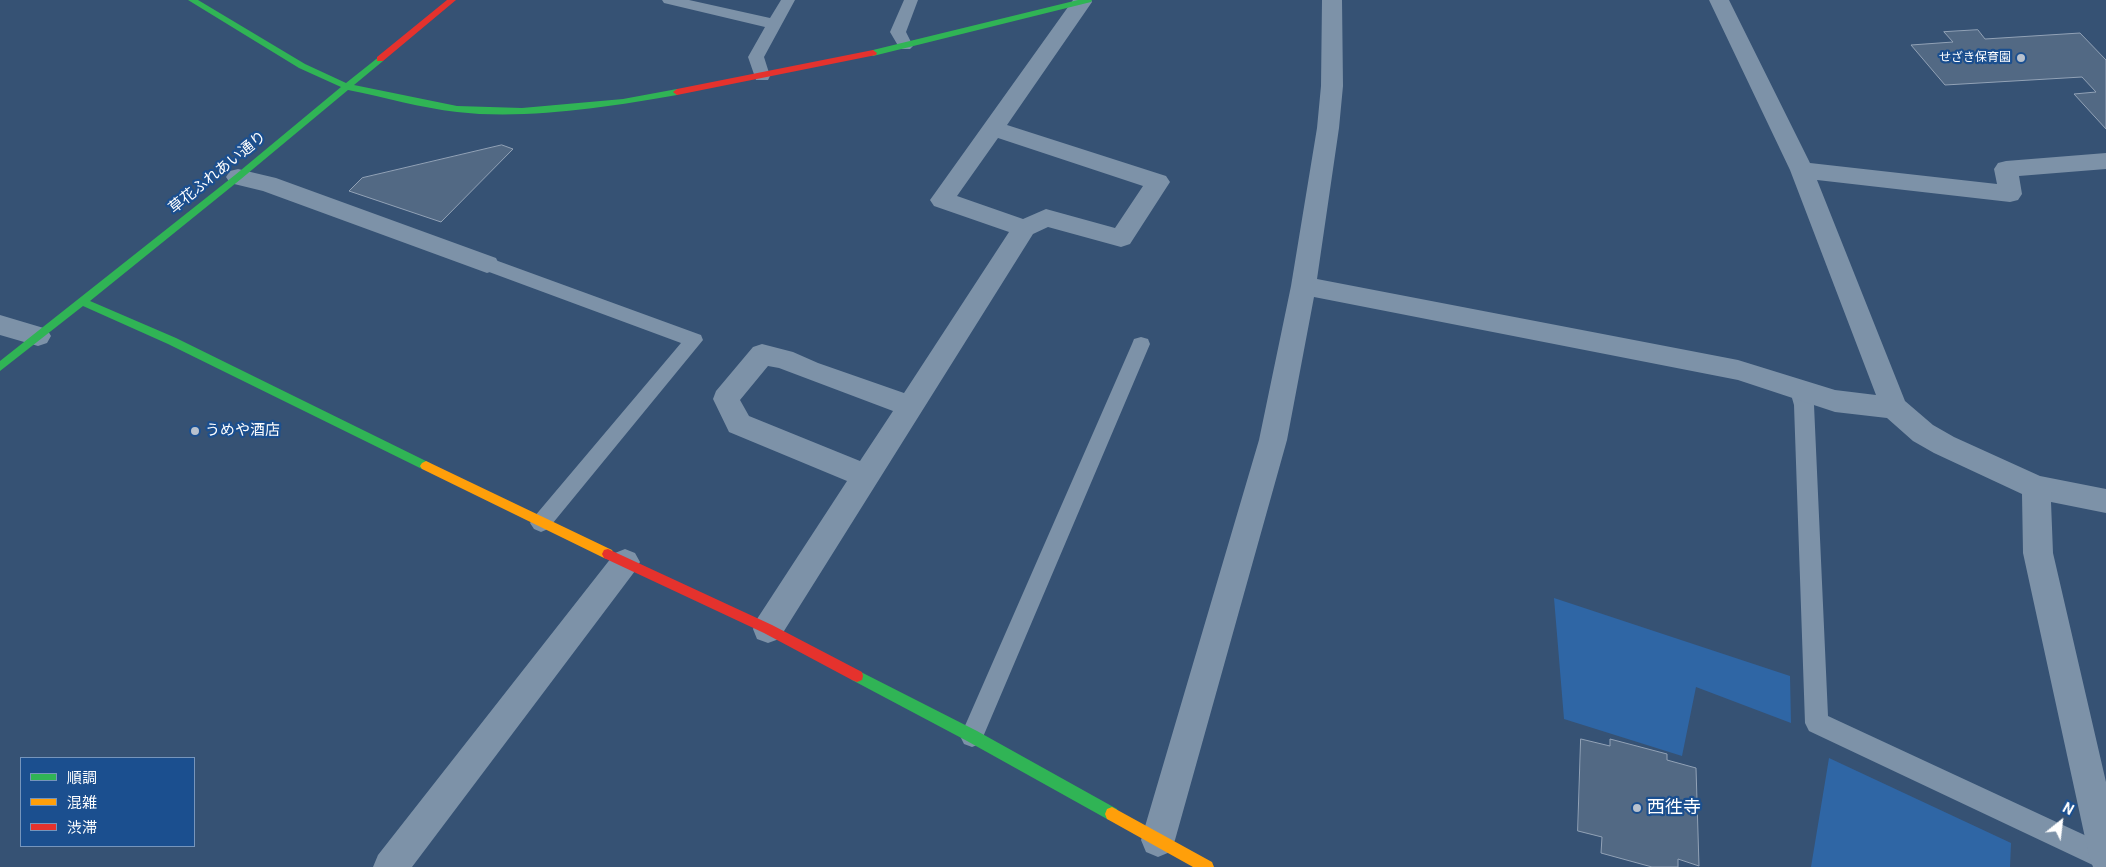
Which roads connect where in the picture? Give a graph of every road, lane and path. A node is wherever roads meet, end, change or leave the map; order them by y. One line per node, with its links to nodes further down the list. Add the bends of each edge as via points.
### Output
1 (192, 0): 12 (street, via 302,66)
2 (452, 0): 12 (street, 草花ふれあい通り)
3 (669, 0): 9 (lane)
4 (788, 0): 9 (lane)
5 (911, 0): 10 (lane, via 898,32)
6 (1332, 0): 19 (street, via 1332,86 1328,128)
7 (1719, 0): 15 (street)
8 (1085, 1): 10 (street); 13 (street)
9 (774, 24): 11 (lane, via 756,57)
10 (905, 46): 11 (street)
11 (762, 76): 12 (street, via 623,102 522,111 457,109)
12 (348, 87): 16 (street, 草花ふれあい通り)
13 (993, 128): 17 (street, via 942,200); 17 (street, via 1158,182 1121,238 1046,218)
14 (2106, 161): 15 (street, via 2006,169 2010,194)
15 (1802, 170): 27 (street)
16 (238, 177): 18 (street, via 268,184); 20 (street, 草花ふれあい通り)
17 (1024, 228): 26 (street)
18 (487, 264): 31 (lane, via 694,340)
19 (1304, 286): 25 (street, via 1738,370); 35 (street, via 1273,440)
20 (82, 302): 22 (street, 草花ふれあい通り); 31 (street, via 172,341)
21 (0, 325): 22 (street)
22 (38, 336): 24 (street, 草花ふれあい通り)
23 (1141, 344): 34 (lane)
24 (0, 367)
25 (1800, 391): 27 (street, via 1834,401); 36 (lane, via 1804,405 1817,723)
26 (911, 406): 28 (street); 28 (street, via 784,359 762,354 726,399 739,424)
27 (1894, 408): 29 (street, via 1944,445)
28 (866, 476): 33 (street)
29 (2036, 486): 30 (street); 36 (street, via 2038,553)
30 (2106, 501)
31 (541, 523): 32 (street)
32 (625, 562): 33 (street); 37 (street)
33 (768, 629): 34 (street)
34 (972, 736): 35 (street)
35 (1158, 840): 38 (street)
36 (2106, 857)
37 (390, 867)
38 (1207, 867)

